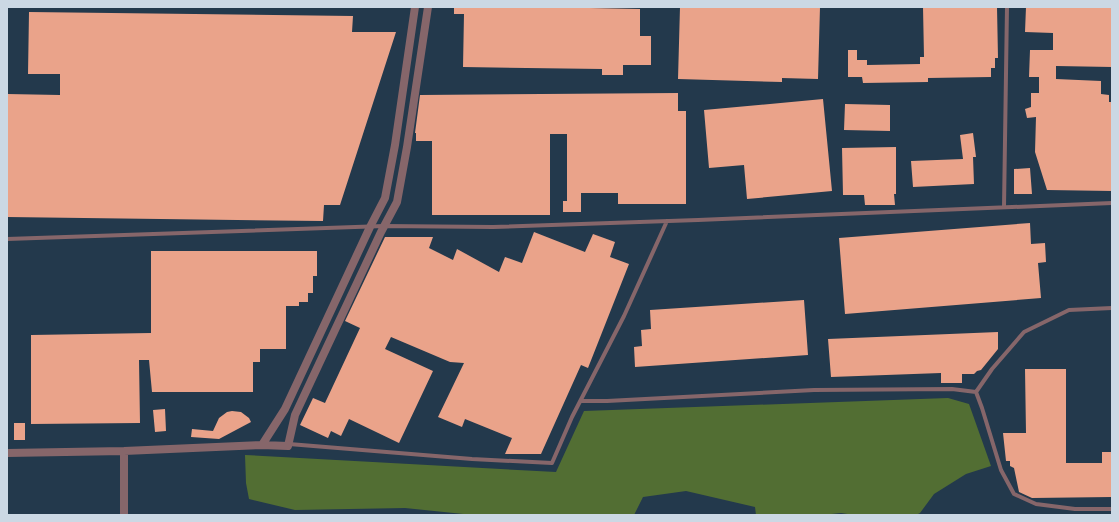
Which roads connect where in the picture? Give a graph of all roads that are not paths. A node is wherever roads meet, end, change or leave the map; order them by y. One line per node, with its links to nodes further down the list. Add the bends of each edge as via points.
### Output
1 (415, 7): 8 (street, via 385,198)
2 (428, 7): 7 (street, via 397,202)
3 (1007, 7): 5 (lane)
4 (1112, 203): 5 (lane)
5 (1004, 208): 6 (lane)
6 (667, 221): 7 (lane, via 493,227); 12 (lane, via 624,316)
7 (384, 226): 8 (lane); 14 (street, via 295,415)
8 (370, 227): 9 (lane); 13 (street, via 285,409)
9 (7, 239)
10 (1112, 308): 11 (lane, via 1069,310 1024,332)
11 (976, 392): 12 (lane, via 952,389 814,390); 17 (lane, via 1001,470 1014,494 1036,504 1075,509)
12 (581, 401): 14 (lane, via 552,463)
13 (262, 445): 14 (street); 15 (street)
14 (288, 445)
15 (124, 451): 16 (street); 18 (street)
16 (7, 453)
17 (1112, 509)
18 (124, 515)

